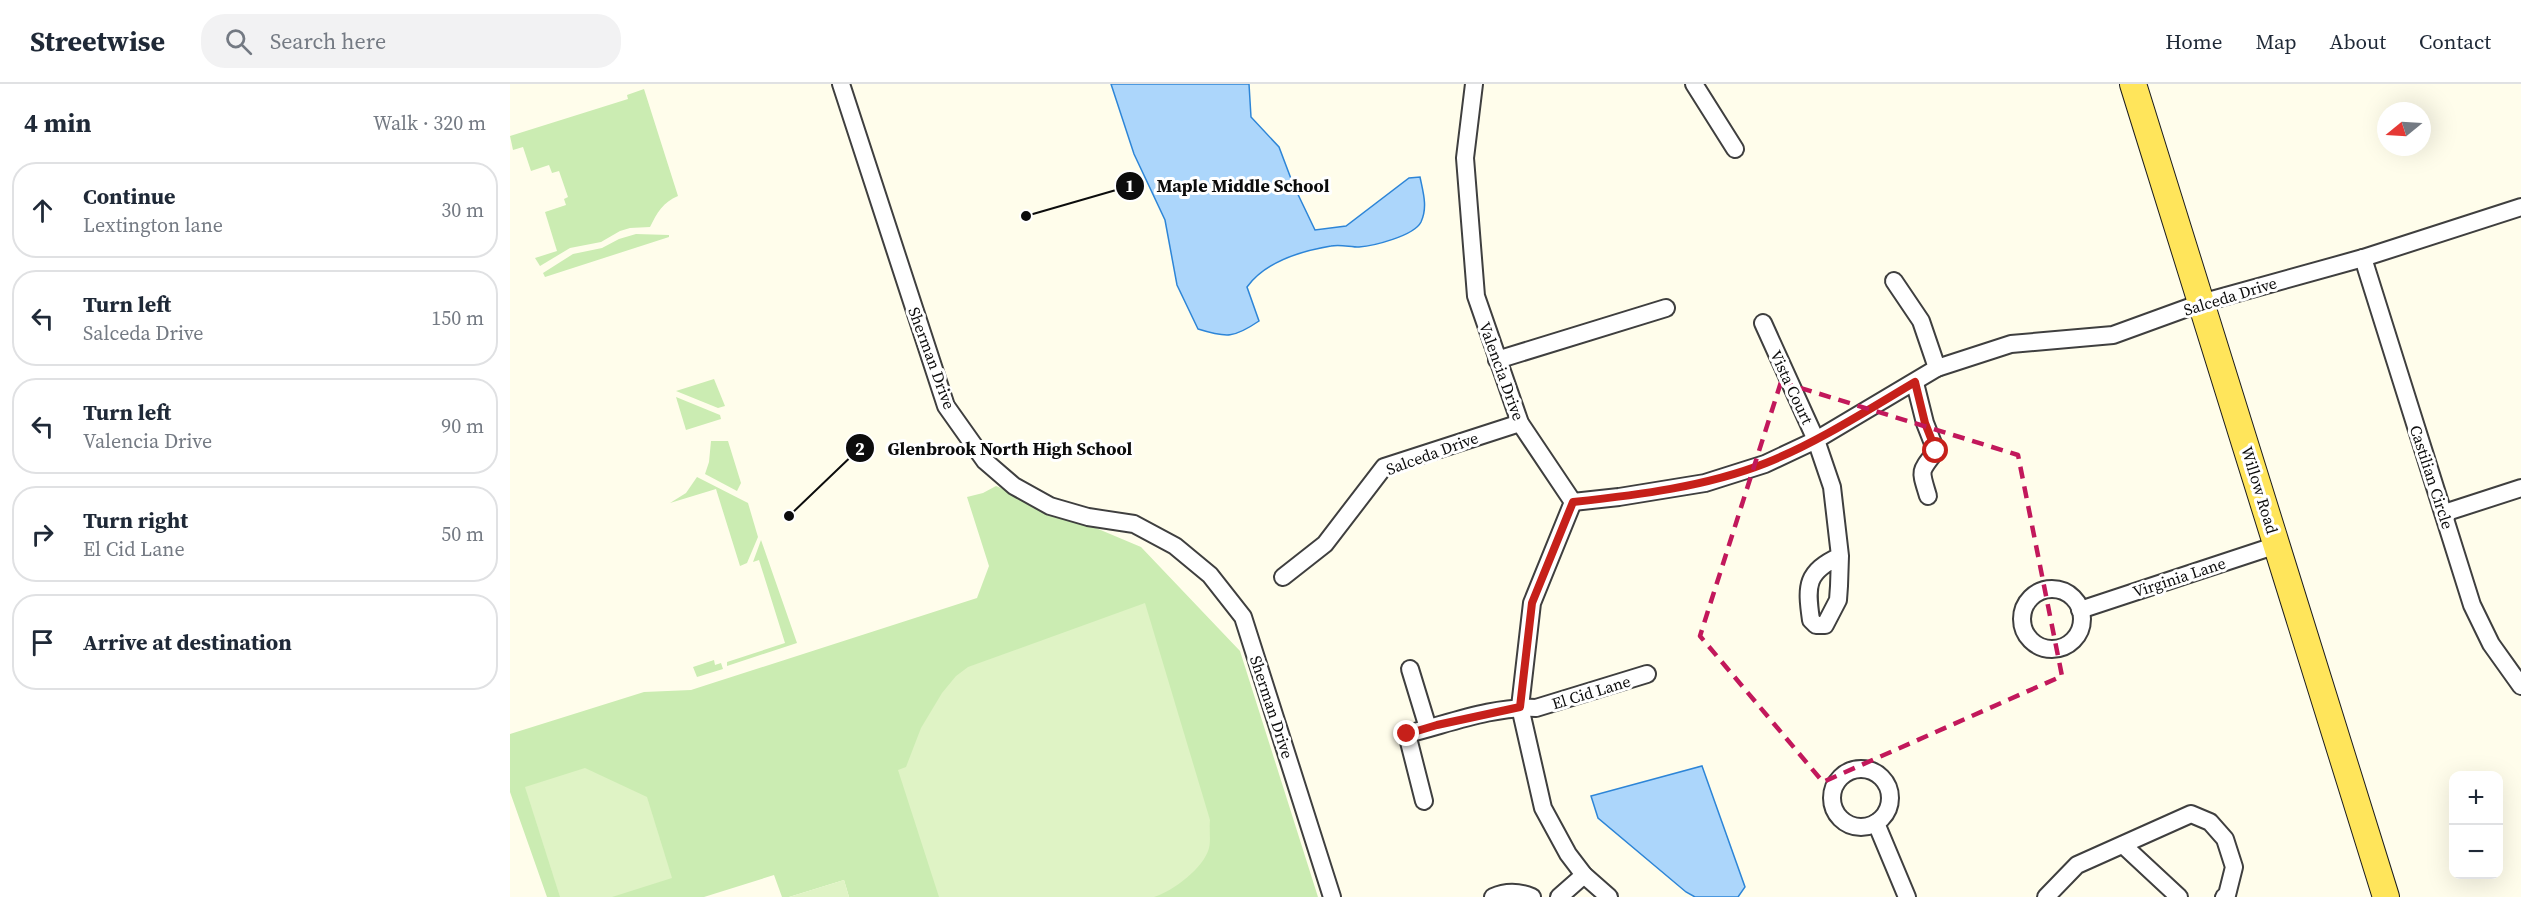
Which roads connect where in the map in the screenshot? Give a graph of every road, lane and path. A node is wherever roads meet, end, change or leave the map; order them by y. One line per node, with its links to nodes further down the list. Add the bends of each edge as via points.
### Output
1 (841, 84): 34 (street, Sherman Drive, via 946,406 985,461 1014,486 1050,506 1134,524 1175,546 1217,583 1243,617)
2 (1474, 84): 12 (street, Valencia Drive, via 1465,158 1469,231 1476,296)
3 (1694, 84): 5 (street)
4 (2133, 84): 9 (main road, Willow Road)
5 (1735, 149)
6 (2521, 207): 7 (street, Salceda Drive)
7 (2363, 258): 9 (street, Salceda Drive); 20 (street, Castilian Circle)
8 (1894, 281): 13 (street, via 1921,321)
9 (2201, 303): 13 (street, Salceda Drive, via 2113,335 2011,344); 21 (main road, Willow Road)
10 (1666, 308): 12 (street)
11 (1763, 323): 16 (street, Vista Court)
12 (1497, 360): 15 (street, Valencia Drive)
13 (1937, 368): 14 (street, Salceda Drive)
14 (1915, 382): 16 (street, Salceda Drive); 18 (street, via 1936,451 1923,467)
15 (1520, 423): 19 (street, Valencia Drive); 23 (street, Salceda Drive, via 1384,468 1325,544)
16 (1816, 440): 19 (street, Salceda Drive, via 1765,464 1705,483); 22 (street, Vista Court, via 1832,487)
17 (2521, 488): 20 (street)
18 (1928, 496)
19 (1573, 502): 28 (street, via 1532,603)
20 (2444, 513): 27 (street, Castilian Circle, via 2472,604 2491,644)
21 (2277, 545): 24 (street, Virginia Lane); 43 (main road, Willow Road)
22 (1840, 556)
23 (1283, 577)
24 (2080, 609)
25 (1410, 669): 29 (street)
26 (1647, 674): 28 (street, El Cid Lane, via 1536,708)
27 (2521, 686)
28 (1520, 707): 29 (street, El Cid Lane); 33 (street, via 1543,808)
29 (1428, 728): 30 (street, El Cid Lane, via 1407,734)
30 (1424, 801)
31 (1876, 823): 39 (street)
32 (2123, 845): 40 (street, via 2077,866); 41 (street); 42 (street, via 2191,814 2210,822 2225,840 2234,867)
33 (1584, 875): 37 (street); 38 (street)
34 (1332, 897)
35 (1492, 897): 36 (street, via 1509,892)
36 (1532, 897)
37 (1559, 897)
38 (1609, 897)
39 (1907, 897)
40 (2046, 897)
41 (2179, 897)
42 (2224, 897)
43 (2386, 897)

